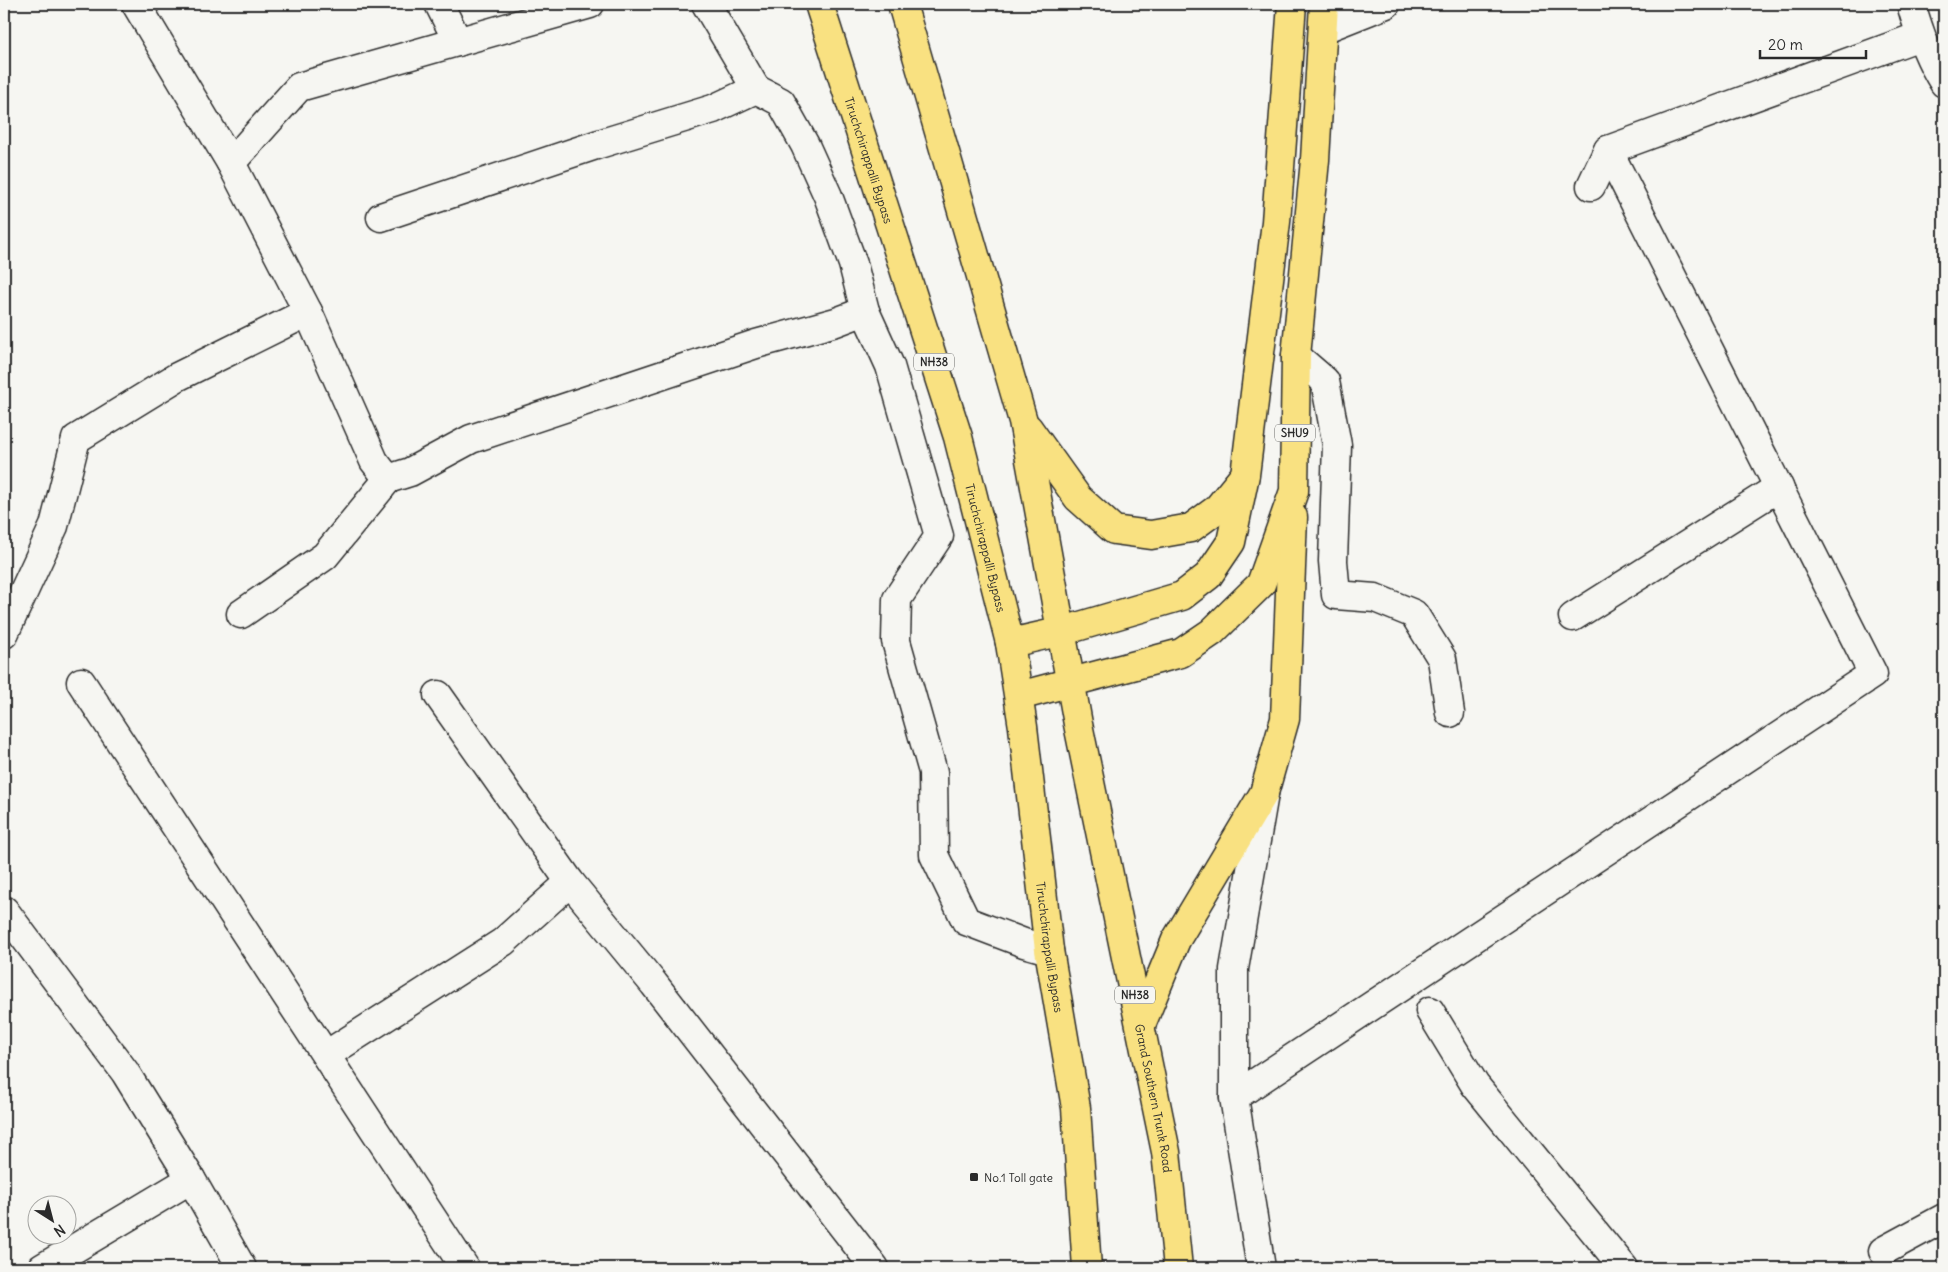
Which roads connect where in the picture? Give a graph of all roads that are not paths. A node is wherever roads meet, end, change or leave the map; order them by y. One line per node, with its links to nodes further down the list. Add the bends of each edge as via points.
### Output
1 (136, 4): 16 (street)
2 (439, 4): 12 (street)
3 (590, 4): 12 (street)
4 (706, 4): 14 (street)
5 (819, 4): 31 (highway, Tiruchchirappalli Bypass / NH38, via 958,437)
6 (902, 4): 22 (highway, NH38)
7 (1292, 4): 23 (highway, via 1276,222)
8 (1386, 4): 10 (street)
9 (1910, 4): 11 (street)
10 (1323, 16): 21 (highway, SHU9, via 1315,160)
11 (1920, 36): 13 (street); 15 (street)
12 (458, 42): 16 (street, via 299,87)
13 (1944, 83)
14 (756, 89): 18 (street, via 713,109); 19 (street, via 781,102 805,144 853,264)
15 (1608, 150): 17 (street); 25 (street)
16 (231, 163): 20 (street)
17 (1591, 186)
18 (381, 217)
19 (865, 311): 24 (street, via 471,439 410,472); 40 (street, via 890,366 939,536 897,599 896,641 933,772 934,855 966,921)
20 (308, 312): 24 (street, via 374,461); 30 (street, via 177,377 76,440 54,526)
21 (1296, 356): 26 (highway, SHU9); 36 (street, via 1325,381 1337,445 1333,561 1336,595 1375,598 1414,614 1442,659)
22 (1023, 421): 23 (highway, via 1078,498 1114,530 1151,535 1191,528 1217,509); 29 (highway, NH38)
23 (1245, 475): 29 (highway, via 1231,542 1208,576 1182,596)
24 (388, 479): 27 (street, via 326,556)
25 (1779, 487): 28 (street); 44 (street, via 1873,674)
26 (1294, 491): 33 (highway, SHU9, via 1261,584 1212,632 1181,653); 37 (highway, via 1285,719)
27 (241, 614)
28 (1573, 617)
29 (1063, 631): 31 (highway); 33 (highway, NH38)
30 (4, 634)
31 (1010, 643): 35 (highway, Tiruchchirappalli Bypass / NH38)
32 (81, 682): 43 (street)
33 (1071, 683): 35 (highway, SHU9); 42 (highway, Grand Southern Trunk Road / NH38)
34 (438, 695): 38 (street)
35 (1019, 696): 40 (highway, Tiruchchirappalli Bypass / NH38)
36 (1450, 713)
37 (1264, 793): 42 (highway, via 1176,940); 44 (street, via 1234,969)
38 (570, 882): 43 (street, via 502,942); 51 (street, via 654,984)
39 (4, 910): 45 (street, via 124,1072)
40 (1049, 950): 52 (highway, Tiruchchirappalli Bypass / NH38, via 1076,1108)
41 (1430, 1011): 55 (street, via 1475,1085)
42 (1141, 1025): 53 (highway, Grand Southern Trunk Road / NH38, via 1166,1152)
43 (326, 1055): 50 (street)
44 (1234, 1097): 54 (street)
45 (191, 1179): 48 (street); 49 (street)
46 (1944, 1218): 47 (street)
47 (1883, 1251)
48 (42, 1268)
49 (242, 1268)
50 (465, 1268)
51 (875, 1268)
52 (1087, 1268)
53 (1178, 1268)
54 (1261, 1268)
55 (1624, 1268)

